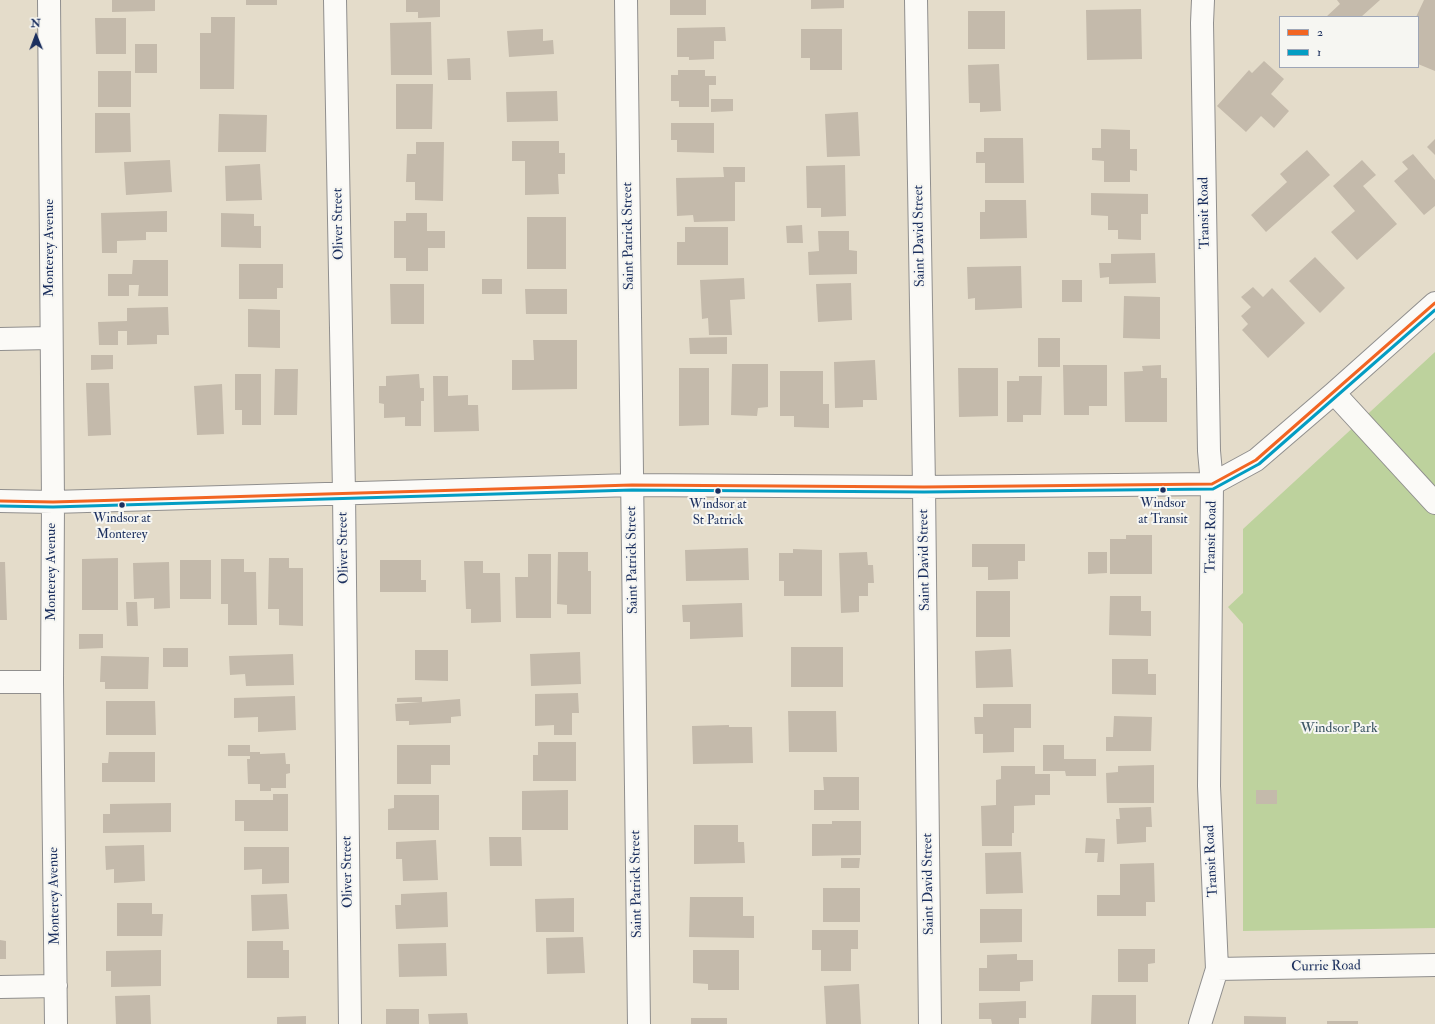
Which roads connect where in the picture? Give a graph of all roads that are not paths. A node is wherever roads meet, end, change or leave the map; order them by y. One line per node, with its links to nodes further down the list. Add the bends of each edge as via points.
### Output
1 (49, 0): 7 (street, Monterey Avenue)
2 (335, 0): 13 (street, Oliver Street)
3 (626, 0): 11 (street, Saint Patrick Street)
4 (916, 0): 12 (street, Saint David Street)
5 (1203, 0): 10 (street, Transit Road, via 1208,435)
6 (1435, 302): 9 (street)
7 (51, 338): 8 (street); 15 (street, Monterey Avenue)
8 (0, 339)
9 (1334, 393): 10 (street, via 1256,460); 16 (street)
10 (1212, 484): 12 (street); 20 (street, Transit Road, via 1209,786)
11 (632, 485): 12 (street); 13 (street); 25 (street, Saint Patrick Street)
12 (924, 487): 26 (street, Saint David Street)
13 (344, 493): 15 (street); 24 (street, Oliver Street)
14 (0, 501): 15 (street)
15 (53, 502): 18 (street, Monterey Avenue)
16 (1435, 503)
17 (0, 682): 18 (street)
18 (52, 682): 21 (street, Monterey Avenue)
19 (1435, 965): 20 (street, Currie Road)
20 (1217, 969): 27 (street, Transit Road)
21 (56, 986): 22 (street); 23 (street, Monterey Avenue)
22 (0, 987)
23 (56, 1024)
24 (350, 1024)
25 (639, 1024)
26 (930, 1024)
27 (1200, 1024)

